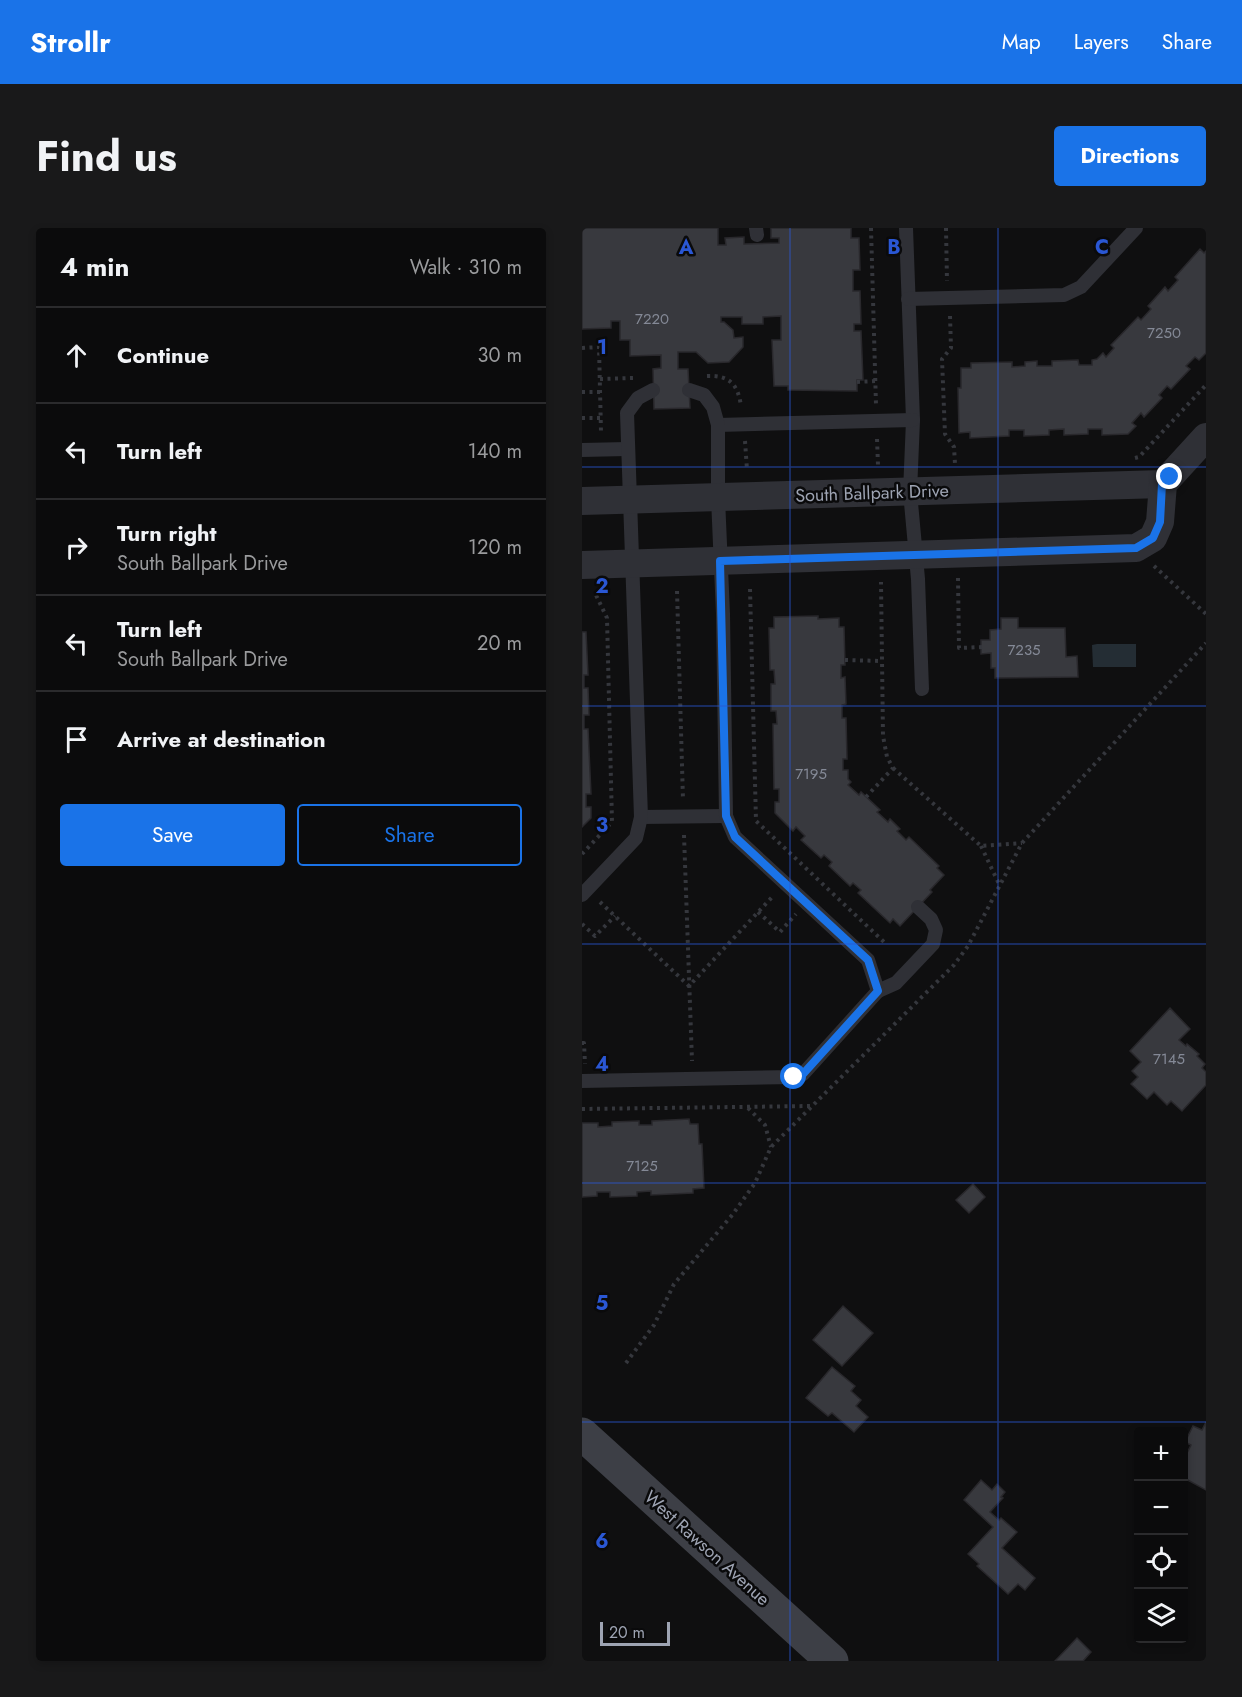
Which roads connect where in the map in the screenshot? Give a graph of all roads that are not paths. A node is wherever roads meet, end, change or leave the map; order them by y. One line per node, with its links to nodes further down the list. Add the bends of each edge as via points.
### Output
1 (906, 228): 3 (lane)
2 (1136, 228): 3 (lane, via 1080,287 1064,296)
3 (908, 299): 6 (lane)
4 (653, 390): 9 (lane, via 638,398 627,413)
5 (689, 390): 7 (lane, via 704,395 713,407)
6 (913, 420): 7 (lane); 12 (lane)
7 (718, 425): 13 (lane)
8 (1206, 437): 11 (street)
9 (627, 448): 10 (lane); 14 (lane)
10 (582, 450)
11 (1162, 484): 12 (street, South Ballpark Drive); 16 (street, via 1160,522 1153,538 1136,548)
12 (910, 492): 13 (street, South Ballpark Drive); 16 (lane)
13 (718, 498): 14 (street, South Ballpark Drive); 17 (lane)
14 (629, 500): 15 (street, South Ballpark Drive); 18 (lane)
15 (582, 501)
16 (916, 555): 17 (street); 20 (lane)
17 (720, 561): 18 (street); 21 (lane)
18 (631, 564): 19 (street); 22 (lane)
19 (582, 565)
20 (922, 689)
21 (726, 816): 22 (lane); 25 (lane, via 735,837 868,960)
22 (640, 817): 23 (lane, via 636,838)
23 (582, 895)
24 (918, 907): 25 (lane, via 932,920 936,930 933,944 896,983)
25 (878, 991): 26 (lane, via 803,1074 794,1077)
26 (582, 1081)
27 (582, 1434): 28 (main road, West Rawson Avenue)
28 (832, 1661)

